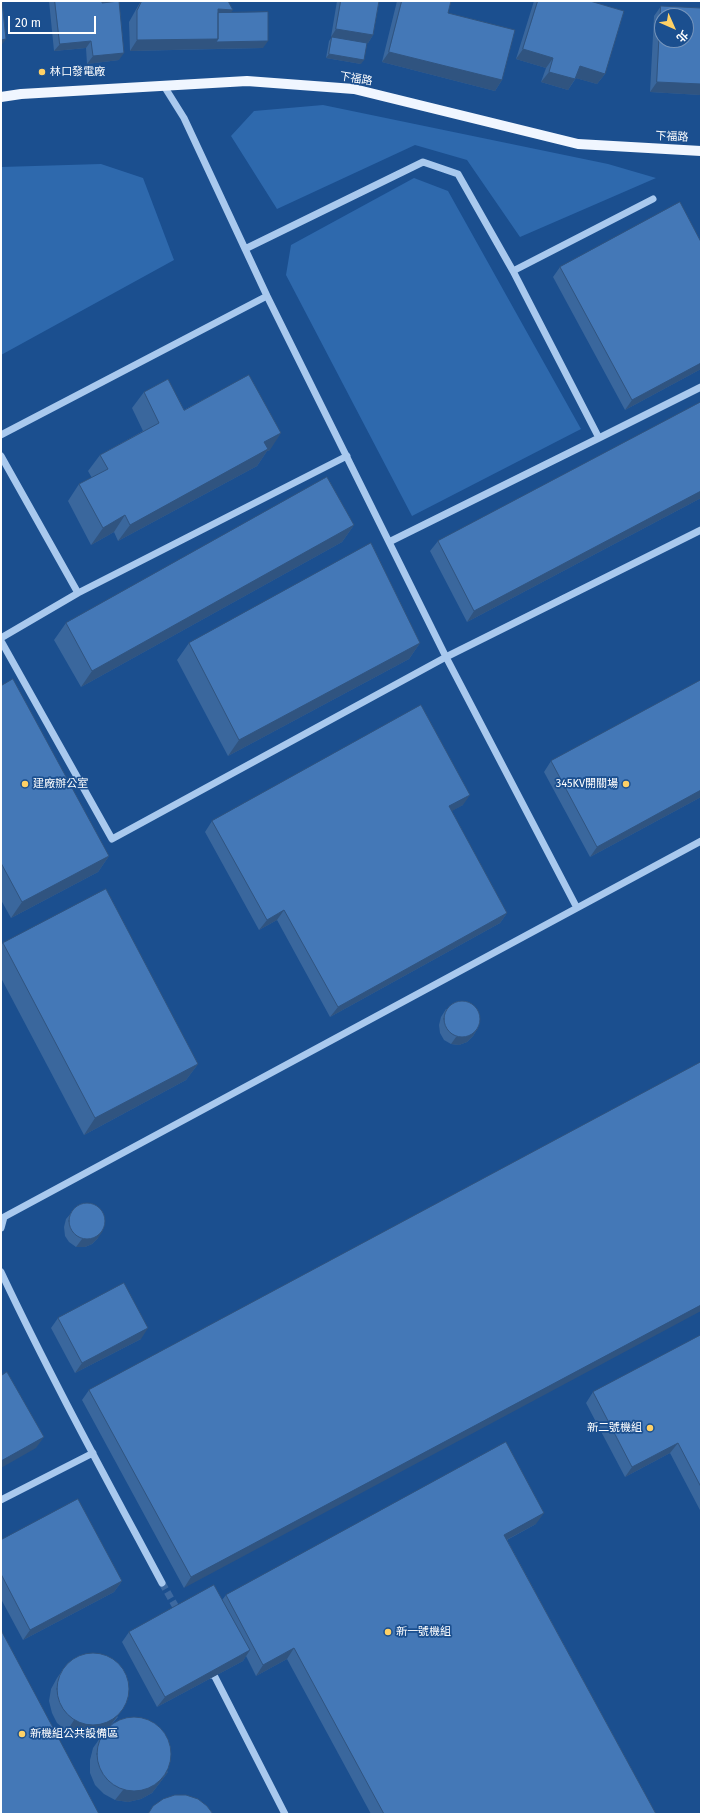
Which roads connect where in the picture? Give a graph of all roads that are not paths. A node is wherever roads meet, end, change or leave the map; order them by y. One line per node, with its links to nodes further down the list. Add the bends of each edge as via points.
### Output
1 (164, 86): 2 (main road, 下福路); 3 (main road, 下福路, via 247,82 354,89 578,144); 5 (street, via 184,118)
2 (1, 97)
3 (701, 151)
4 (653, 199): 6 (street)
5 (245, 249): 6 (street, via 423,162 458,174); 7 (street)
6 (513, 271): 10 (street)
7 (267, 296): 9 (street); 12 (street)
8 (701, 387): 10 (street)
9 (1, 435)
10 (599, 438): 14 (street)
11 (1, 456): 15 (street)
12 (347, 456): 14 (street); 15 (street)
13 (701, 530): 18 (street)
14 (389, 542): 18 (street)
15 (78, 593): 16 (street)
16 (1, 638)
17 (1, 641): 18 (street, via 112,839)
18 (446, 657): 20 (street)
19 (701, 841): 20 (street)
20 (577, 908): 21 (street, via 4,1217)
21 (1, 1228)
22 (1, 1272): 23 (street)
23 (92, 1453): 24 (street); 25 (street)
24 (1, 1500)
25 (162, 1583)
26 (198, 1675): 27 (street, via 214,1675)
27 (285, 1814)

